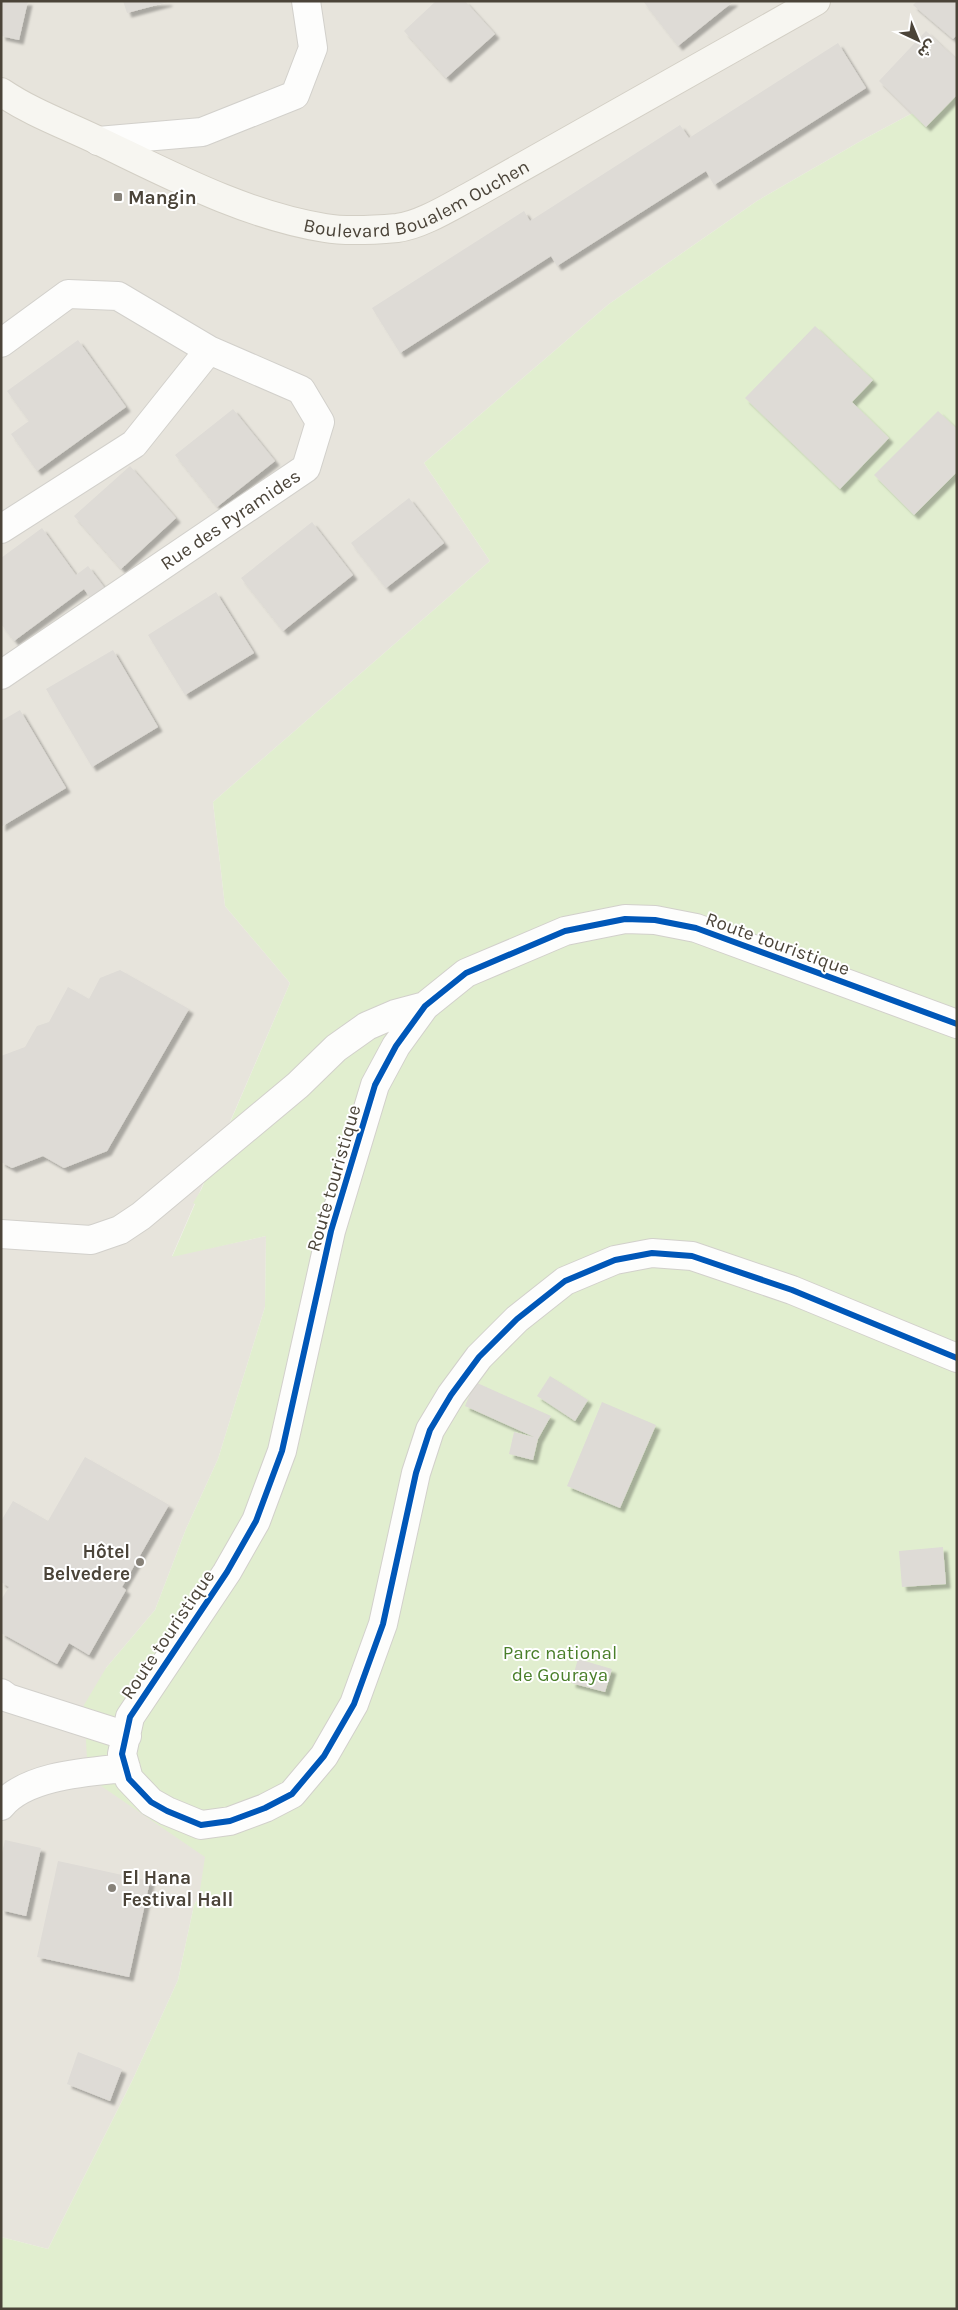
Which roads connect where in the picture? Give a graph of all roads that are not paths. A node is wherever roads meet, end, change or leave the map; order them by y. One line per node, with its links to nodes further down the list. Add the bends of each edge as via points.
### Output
1 (306, 1): 4 (street, via 313,48 295,95 202,132)
2 (816, 1): 4 (main road, Boulevard Boualem Ouchen, via 476,193 432,216 399,228 326,229 283,218 175,179)
3 (1, 92): 4 (main road, Boulevard Boualem Ouchen, via 27,110)
4 (98, 141)
5 (1, 343): 6 (street, Rue des Pyramides, via 68,294 118,296)
6 (209, 350): 7 (street, via 134,444); 8 (street, Rue des Pyramides, via 301,390 320,422 306,468)
7 (1, 528)
8 (1, 675)
9 (425, 1006): 10 (street, Route touristique, via 466,973 565,931 625,919 655,920 696,928); 11 (street, via 367,1026 336,1048 298,1085 120,1230 91,1240); 14 (street, Route touristique, via 396,1046 375,1085 331,1231 282,1451 256,1521 227,1572 130,1717)
10 (957, 1024)
11 (1, 1234)
12 (957, 1358): 15 (street, Route touristique, via 792,1290 692,1256 652,1253 615,1260 564,1281 517,1319 479,1357 430,1430 416,1473 382,1624 354,1704 324,1756 292,1794 230,1821 201,1825 151,1802 129,1778)
13 (1, 1693): 14 (street)
14 (127, 1736): 15 (street, Route touristique, via 122,1754)
15 (126, 1768): 16 (street, via 39,1781)
16 (1, 1806)

